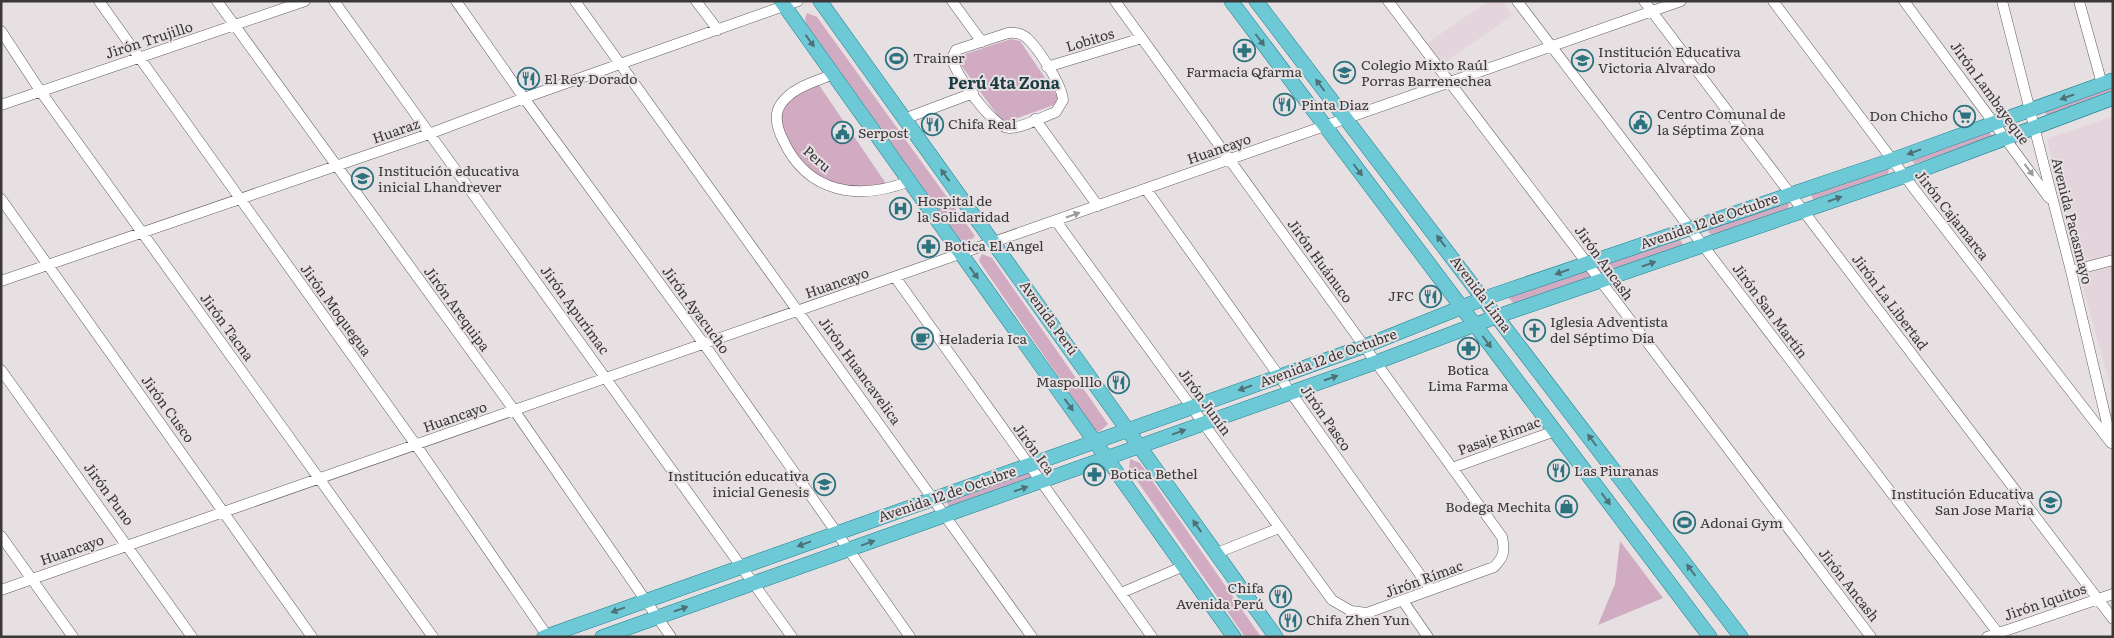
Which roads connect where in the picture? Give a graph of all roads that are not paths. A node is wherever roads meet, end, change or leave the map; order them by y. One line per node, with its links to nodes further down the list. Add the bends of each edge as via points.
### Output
1 (99, 1): 30 (street, Jirón Moquegua)
2 (216, 1): 24 (street, Jirón Arequipa)
3 (305, 1): 24 (street, Jirón Trujillo)
4 (334, 1): 48 (street, Jirón Apurímac)
5 (456, 1): 38 (street, Jirón Ayacucho)
6 (575, 1): 31 (street, Jirón Huancavelica)
7 (696, 1): 25 (street)
8 (798, 1): 22 (street, Huaraz)
9 (820, 1): 42 (main road, Avenida Perú)
10 (952, 1): 28 (street)
11 (1115, 1): 27 (street, Jirón Huánuco)
12 (1231, 1): 46 (main road, Avenida Lima, one-way to 46)
13 (1256, 1): 44 (main road, Avenida Lima, one-way to 13)
14 (1388, 1): 34 (street, Jirón Ancash)
15 (1517, 1): 29 (street, Jirón San Martín)
16 (1644, 1): 23 (street, Jirón La Libertad)
17 (1681, 1): 23 (street, Huancayo)
18 (1773, 1): 51 (street, Jirón Cajamarca)
19 (1904, 1): 45 (street, Jirón Lambayeque)
20 (2002, 1): 41 (street, Avenida Pacasmayo)
21 (2078, 1): 35 (street)
22 (782, 4): 25 (street, Huaraz); 33 (main road, one-way to 33)
23 (1652, 12): 29 (street, Huancayo); 56 (street, Jirón La Libertad)
24 (235, 26): 30 (street, Jirón Trujillo); 52 (street, Jirón Arequipa)
25 (718, 30): 31 (street, Huaraz)
26 (1, 31): 36 (street, Jirón Tacna)
27 (1142, 38): 32 (street, Lobitos); 50 (street, Jirón Huánuco)
28 (982, 42): 32 (street, via 1018,33 1030,42); 37 (street, via 956,50 952,58 954,67)
29 (1551, 46): 34 (street, Huancayo); 63 (street, Jirón San Martín)
30 (138, 57): 36 (street, Jirón Trujillo); 58 (street, Jirón Moquegua)
31 (622, 64): 38 (street, Huaraz); 77 (street, Jirón Huancavelica)
32 (1047, 67): 43 (street, via 1061,88 1062,105 1056,112)
33 (834, 74): 54 (main road); 54 (street, Peru, via 797,90 777,112 776,123 796,163 817,180 843,191 875,192)
34 (1450, 82): 44 (street, Huancayo); 69 (street, Jirón Ancash)
35 (2108, 82): 41 (main road, Avenida 12 de Octubre, one-way to 41)
36 (41, 92): 40 (street, Jirón Trujillo); 64 (street, Jirón Tacna)
37 (973, 93): 42 (street); 43 (street, via 1002,127 1013,127)
38 (524, 98): 48 (street, Huaraz); 80 (street, Jirón Ayacucho)
39 (2113, 98): 47 (main road, Avenida 12 de Octubre)
40 (1, 105)
41 (2028, 110): 45 (main road, Avenida 12 de Octubre); 47 (street, Avenida Pacasmayo)
42 (904, 119): 65 (main road, Avenida Perú, one-way to 42)
43 (1035, 119): 60 (street)
44 (1346, 119): 46 (street, Huancayo); 75 (main road, Avenida Lima, one-way to 44)
45 (1994, 122): 49 (street, Jirón Lambayeque); 51 (main road, Avenida 12 de Octubre, one-way to 51)
46 (1325, 126): 50 (street, Huancayo); 76 (main road, Avenida Lima, one-way to 76)
47 (2033, 128): 49 (main road, Avenida 12 de Octubre); 59 (street, Avenida Pacasmayo)
48 (429, 134): 52 (street, Huaraz); 85 (street, Jirón Apurímac)
49 (2006, 138): 53 (main road, Avenida 12 de Octubre); 59 (street, Jirón Lambayeque, one-way to 59)
50 (1230, 160): 55 (street, Huancayo); 81 (street, Jirón Huánuco)
51 (1892, 160): 53 (street, Jirón Cajamarca); 56 (main road, Avenida 12 de Octubre)
52 (335, 166): 58 (street, Huaraz); 88 (street, Jirón Arequipa)
53 (1905, 176): 61 (main road, Avenida 12 de Octubre, one-way to 53); 96 (street, Jirón Cajamarca)
54 (910, 181): 67 (main road)
55 (1146, 189): 60 (street, Huancayo); 84 (street, Jirón Pasco)
56 (1790, 193): 61 (street, Jirón La Libertad); 63 (main road, Avenida 12 de Octubre)
57 (1, 199): 70 (street, Jirón Cusco)
58 (239, 199): 64 (street, Huaraz); 94 (street, Jirón Moquegua)
59 (2053, 202): 71 (street, Avenida Pacasmayo)
60 (1098, 206): 62 (street, Huancayo, one-way to 60)
61 (1803, 210): 66 (main road, Avenida 12 de Octubre); 121 (street, Jirón La Libertad)
62 (1056, 221): 65 (street, Huancayo); 87 (street, Jirón Junín)
63 (1689, 227): 66 (street, Jirón San Martín); 69 (main road, Avenida 12 de Octubre)
64 (141, 232): 70 (street, Huaraz); 100 (street, Jirón Tacna)
65 (994, 242): 67 (street, Huancayo); 91 (main road, Avenida Perú)
66 (1703, 245): 74 (main road, Avenida 12 de Octubre, one-way to 66); 128 (street, Jirón San Martín)
67 (960, 254): 72 (street, Huancayo); 93 (main road, one-way to 93)
68 (2113, 260): 71 (street)
69 (1588, 263): 74 (street, Jirón Ancash); 75 (main road, Avenida 12 de Octubre, one-way to 75)
70 (48, 265): 73 (street, Huaraz); 103 (street, Jirón Cusco)
71 (2071, 271): 89 (street, Avenida Pacasmayo)
72 (895, 277): 77 (street, Huancayo); 98 (street, Jirón Ica)
73 (1, 281)
74 (1601, 281): 78 (main road, Avenida 12 de Octubre); 145 (street, Jirón Ancash)
75 (1485, 298): 76 (main road, Avenida 12 de Octubre); 78 (main road, Avenida Lima)
76 (1462, 308): 79 (main road, Avenida Lima); 81 (main road, Avenida 12 de Octubre)
77 (800, 310): 80 (street, Huancayo); 102 (street, Jirón Huancavelica)
78 (1498, 316): 79 (main road, Avenida 12 de Octubre); 120 (main road, Avenida Lima, one-way to 78)
79 (1475, 325): 82 (main road, Avenida 12 de Octubre); 92 (main road, Avenida Lima, one-way to 92)
80 (704, 344): 85 (street, Huancayo); 106 (street, Jirón Ayacucho)
81 (1365, 346): 82 (street, Jirón Huánuco); 84 (main road, Avenida 12 de Octubre)
82 (1376, 362): 86 (main road, Avenida 12 de Octubre, one-way to 82); 99 (street, Jirón Huánuco)
83 (1, 370): 109 (street, Jirón Puno)
84 (1279, 376): 86 (street, Jirón Pasco); 87 (main road, Avenida 12 de Octubre, one-way to 87)
85 (607, 378): 88 (street, Huancayo); 112 (street, Jirón Apurímac)
86 (1291, 393): 90 (main road, Avenida 12 de Octubre); 117 (street, Jirón Pasco)
87 (1191, 406): 90 (street, Jirón Junín); 91 (main road, Avenida 12 de Octubre)
88 (514, 410): 94 (street, Huancayo); 122 (street, Jirón Arequipa)
89 (2109, 419): 96 (street, Avenida Pacasmayo)
90 (1203, 424): 95 (main road, Avenida 12 de Octubre, one-way to 90); 105 (street, Jirón Junín)
91 (1128, 429): 93 (main road, Avenida 12 de Octubre); 95 (main road, Avenida Perú)
92 (1555, 431): 99 (street, Pasaje Rimac); 125 (main road, Avenida Lima, one-way to 125)
93 (1096, 442): 97 (main road); 98 (main road, Avenida 12 de Octubre)
94 (416, 445): 100 (street, Huancayo); 129 (street, Jirón Moquegua)
95 (1140, 446): 97 (main road, Avenida 12 de Octubre); 111 (main road, Avenida Perú, one-way to 95)
96 (2112, 446)
97 (1107, 458): 101 (main road, Avenida 12 de Octubre); 113 (main road)
98 (1029, 465): 101 (street, Jirón Ica); 102 (main road, Avenida 12 de Octubre)
99 (1452, 468): 108 (street, Jirón Huánuco)
100 (319, 478): 103 (street, Huancayo); 133 (street, Jirón Tacna)
101 (1041, 482): 104 (main road, Avenida 12 de Octubre, one-way to 101); 118 (street, Jirón Ica)
102 (932, 498): 104 (street, Jirón Huancavelica); 106 (main road, Avenida 12 de Octubre)
103 (224, 512): 109 (street, Huancayo); 132 (street, Jirón Cusco)
104 (946, 515): 110 (main road, Avenida 12 de Octubre, one-way to 104); 138 (street, Jirón Huancavelica)
105 (1279, 528): 111 (street); 123 (street, Jirón Junín)
106 (836, 532): 110 (street, Jirón Ayacucho); 112 (main road, Avenida 12 de Octubre, one-way to 112)
107 (1, 536): 114 (street)
108 (1502, 537): 117 (street, Jirón Rímac, via 1504,553 1494,568)
109 (129, 545): 114 (street, Huancayo); 131 (street, Jirón Puno)
110 (848, 550): 115 (main road, Avenida 12 de Octubre); 137 (street, Jirón Ayacucho)
111 (1217, 553): 141 (main road, Avenida Perú)
112 (742, 566): 115 (street, Jirón Apurímac); 122 (main road, Avenida 12 de Octubre)
113 (1184, 566): 118 (street); 140 (main road)
114 (32, 579): 116 (street, Huancayo); 130 (street)
115 (754, 584): 126 (main road, Avenida 12 de Octubre, one-way to 115); 136 (street, Jirón Apurímac)
116 (1, 590)
117 (1431, 590): 124 (street, Jirón Rímac)
118 (1121, 594): 139 (street, Jirón Ica)
119 (2113, 594): 121 (street, Jirón Iquitos)
120 (1710, 596): 125 (main road); 144 (main road, Avenida Lima)
121 (2097, 599): 127 (street, Jirón La Libertad); 128 (street, Jirón Iquitos)
122 (646, 600): 126 (street, Jirón Arequipa); 129 (main road, Avenida 12 de Octubre, one-way to 129)
123 (1332, 600): 124 (street, Jirón Rímac, via 1359,613)
124 (1403, 601): 142 (street)
125 (1685, 604): 143 (main road, Avenida Lima)
126 (658, 617): 134 (main road, Avenida 12 de Octubre); 135 (street, Jirón Arequipa)
127 (2113, 619)
128 (1999, 635): 146 (street, Jirón Iquitos)
129 (546, 636)
130 (73, 637)
131 (192, 637)
132 (312, 637)
133 (433, 637)
134 (602, 637)
135 (671, 637)
136 (792, 637)
137 (910, 637)
138 (1032, 637)
139 (1152, 637)
140 (1234, 637)
141 (1276, 637)
142 (1428, 637)
143 (1710, 637)
144 (1741, 637)
145 (1871, 637)
146 (1987, 637)

